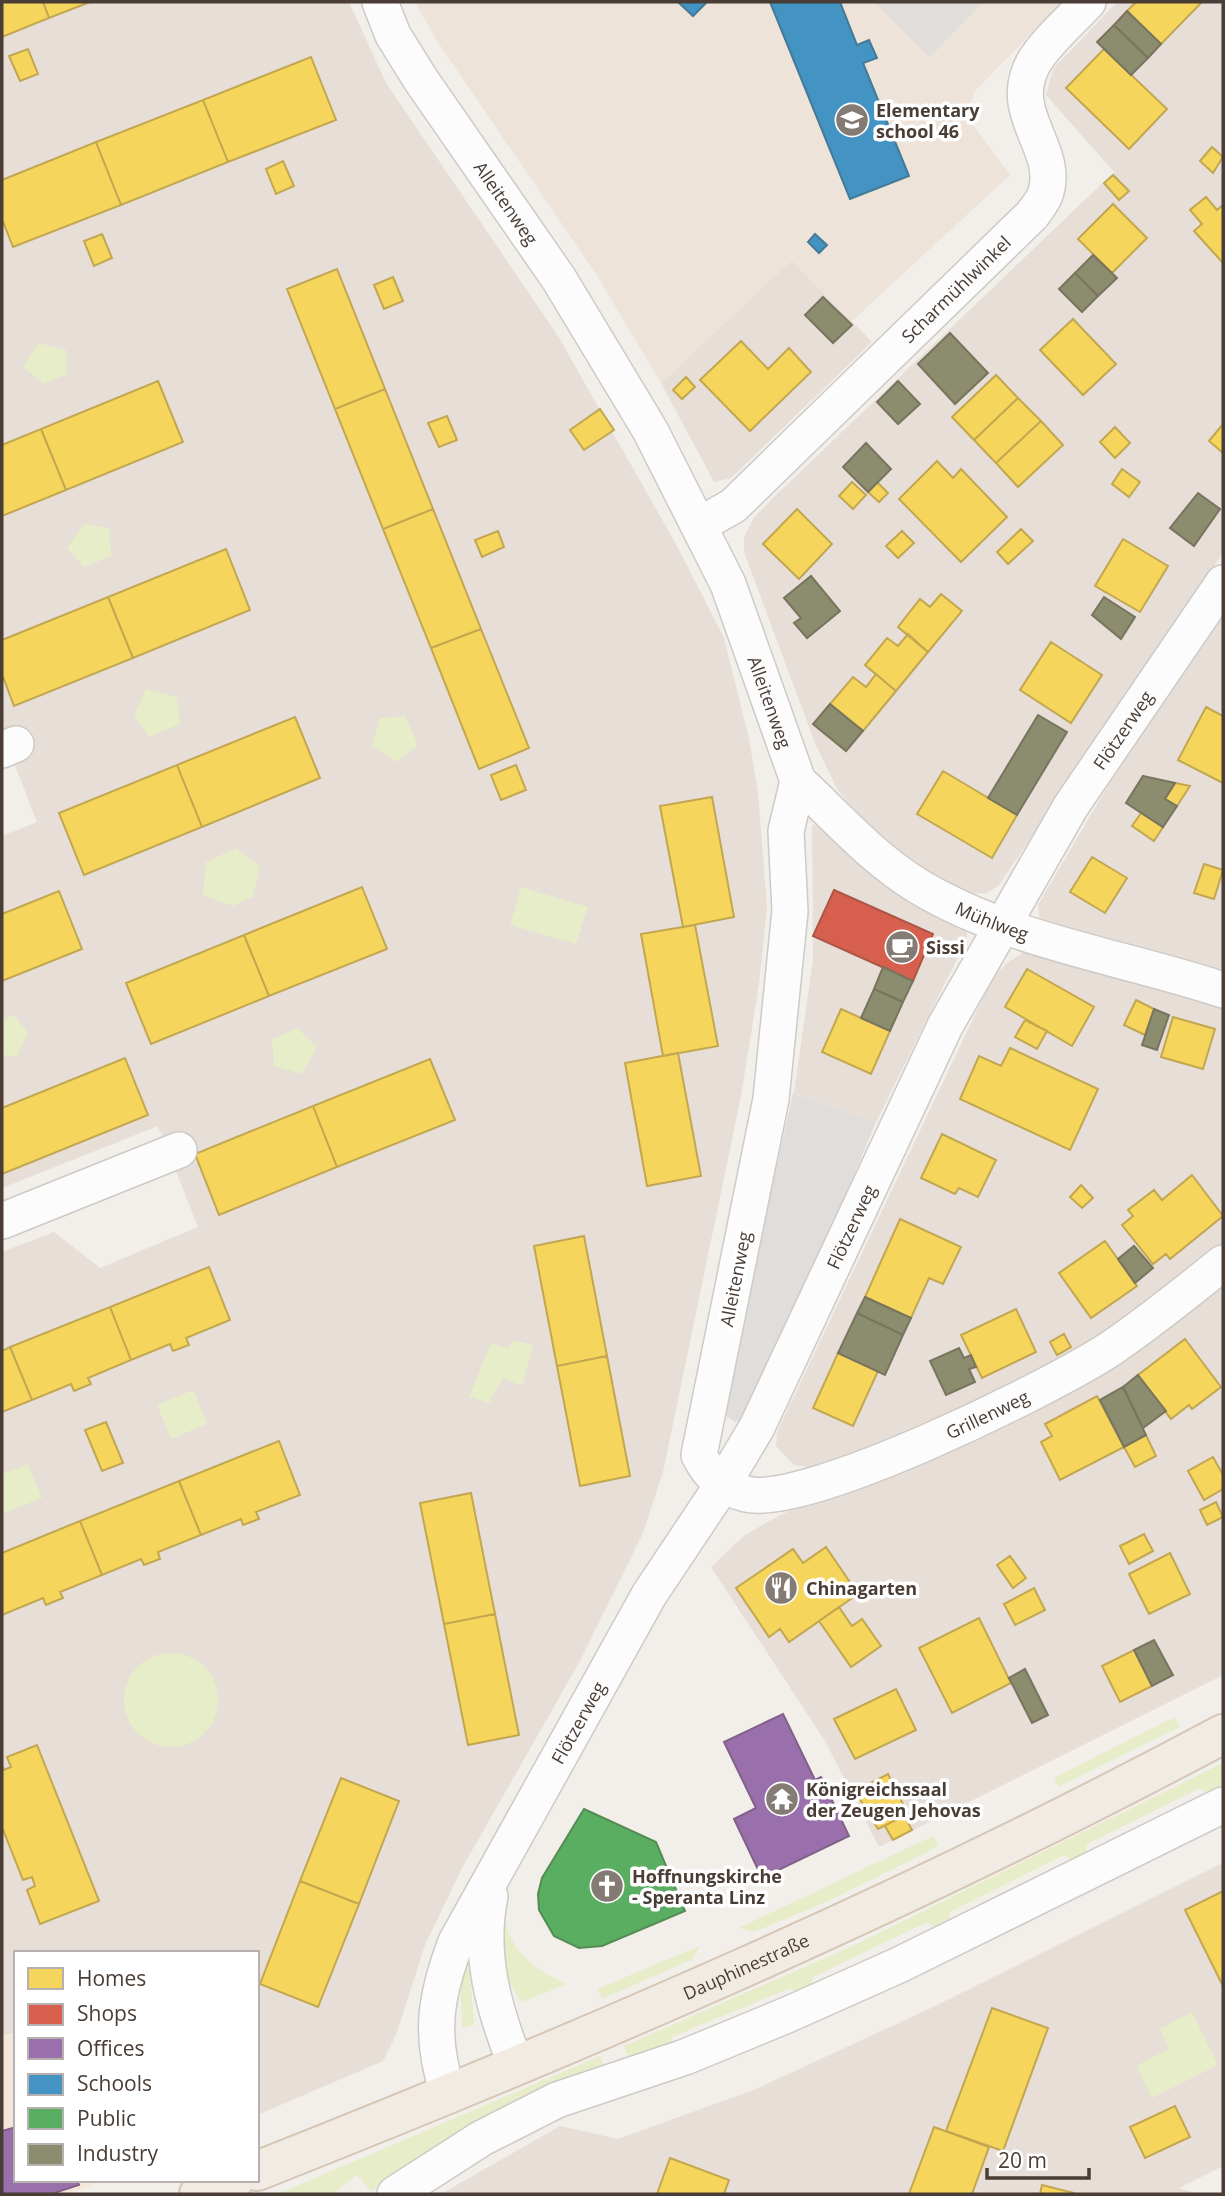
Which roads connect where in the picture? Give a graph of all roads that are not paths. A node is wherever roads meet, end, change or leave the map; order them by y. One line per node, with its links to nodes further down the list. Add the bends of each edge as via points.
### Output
1 (380, 2): 3 (street, Alleitenweg, via 393,35 421,80 614,365)
2 (1088, 2): 3 (street, Scharmühlwinkel, via 1034,62 1024,89 1026,112 1048,169 1046,193 1032,215 733,506)
3 (699, 525): 5 (street, Alleitenweg, via 741,619)
4 (1223, 583): 6 (street, Flötzerweg, via 1077,797)
5 (798, 781): 6 (street, Mühlweg, via 864,845 916,885); 11 (street, Alleitenweg, via 786,831 790,911 771,1099 699,1455 709,1475)
6 (1002, 926): 7 (street, Mühlweg); 11 (street, Flötzerweg, via 945,1026 779,1380)
7 (1223, 990)
8 (179, 1150): 9 (street)
9 (2, 1221)
10 (1223, 1263): 11 (street, Grillenweg, via 1094,1359 1030,1396 957,1429 842,1475 791,1490 748,1494)
11 (723, 1484): 14 (street, Flötzerweg, via 649,1595)
12 (1223, 1734): 15 (main road, Dauphinestraße, via 878,1907)
13 (1223, 1805): 20 (street, via 800,2009 685,2057 557,2100 482,2138)
14 (493, 1879): 15 (street, Flötzerweg, via 484,1924 486,1967); 16 (street, Flötzerweg, via 456,1942 440,1984 436,2042)
15 (516, 2065): 16 (main road, Dauphinestraße)
16 (448, 2093): 17 (main road, Dauphinestraße)
17 (259, 2170)
18 (229, 2182): 19 (main road)
19 (199, 2194)
20 (395, 2194)

